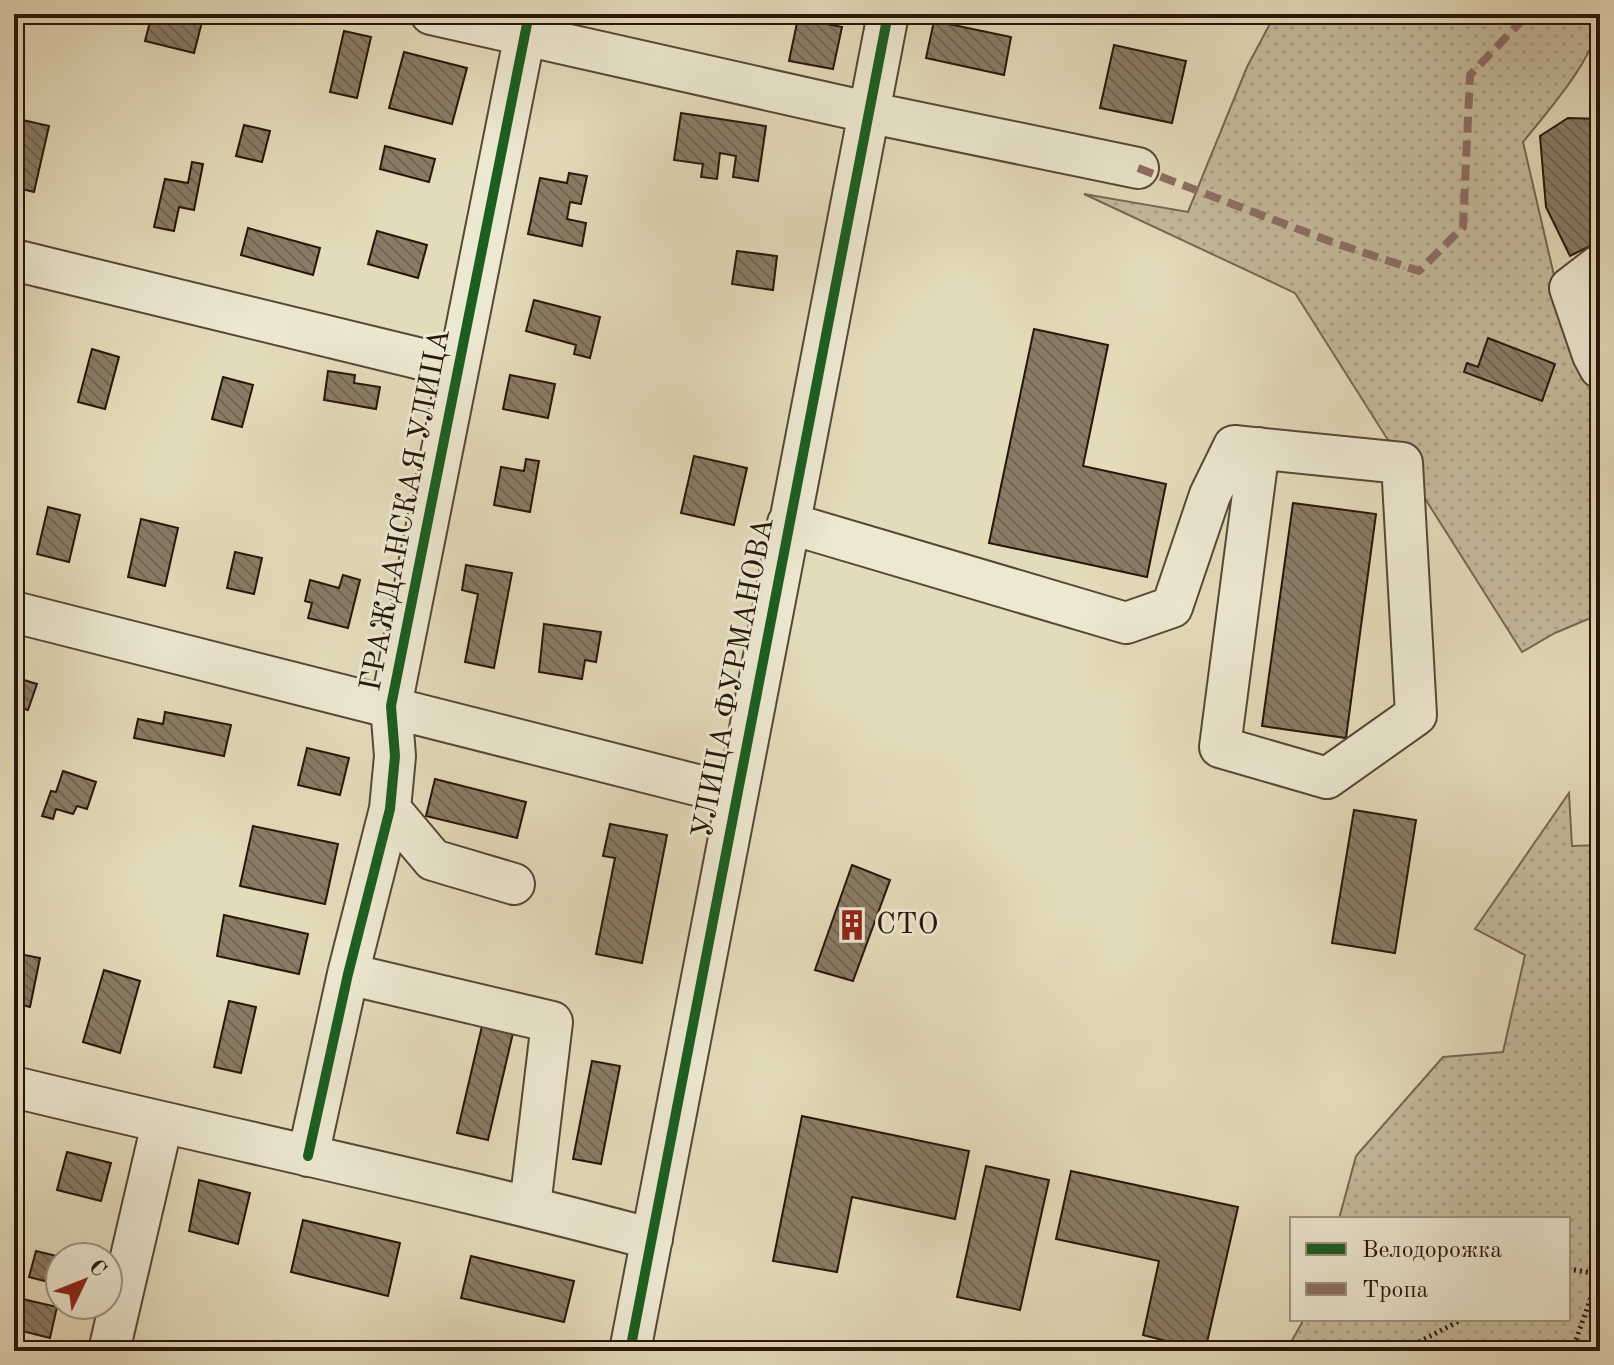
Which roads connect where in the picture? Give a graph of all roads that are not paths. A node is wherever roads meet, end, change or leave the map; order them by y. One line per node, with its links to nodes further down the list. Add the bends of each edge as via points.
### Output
1 (431, 14): 3 (street)
2 (888, 14): 4 (street, УЛИЦА ФУРМАНОВА)
3 (526, 25): 4 (street); 8 (street, ГРАЖДАНСКАЯ УЛИЦА)
4 (867, 112): 5 (street); 11 (street, УЛИЦА ФУРМАНОВА)
5 (1138, 168)
6 (14, 260): 8 (street)
7 (1600, 265): 9 (street, via 1570,288)
8 (458, 368): 13 (street, ГРАЖДАНСКАЯ УЛИЦА)
9 (1600, 368)
10 (1259, 448): 10 (street, via 1402,463 1416,715 1327,778 1220,747); 11 (street, via 1234,446 1210,495 1172,607 1126,623)
11 (788, 523): 14 (street, УЛИЦА ФУРМАНОВА)
12 (14, 612): 13 (street)
13 (391, 706): 14 (street); 15 (street, ГРАЖДАНСКАЯ УЛИЦА, via 395,756)
14 (736, 795): 22 (street, УЛИЦА ФУРМАНОВА)
15 (390, 809): 16 (street, via 433,860); 17 (street, ГРАЖДАНСКАЯ УЛИЦА)
16 (514, 884)
17 (348, 974): 20 (street, ГРАЖДАНСКАЯ УЛИЦА); 21 (street, via 552,1022)
18 (14, 1087): 19 (street)
19 (162, 1124): 20 (street); 23 (street)
20 (308, 1156): 21 (street)
21 (530, 1206): 22 (street)
22 (652, 1239): 24 (street, УЛИЦА ФУРМАНОВА)
23 (109, 1351)
24 (630, 1351)

